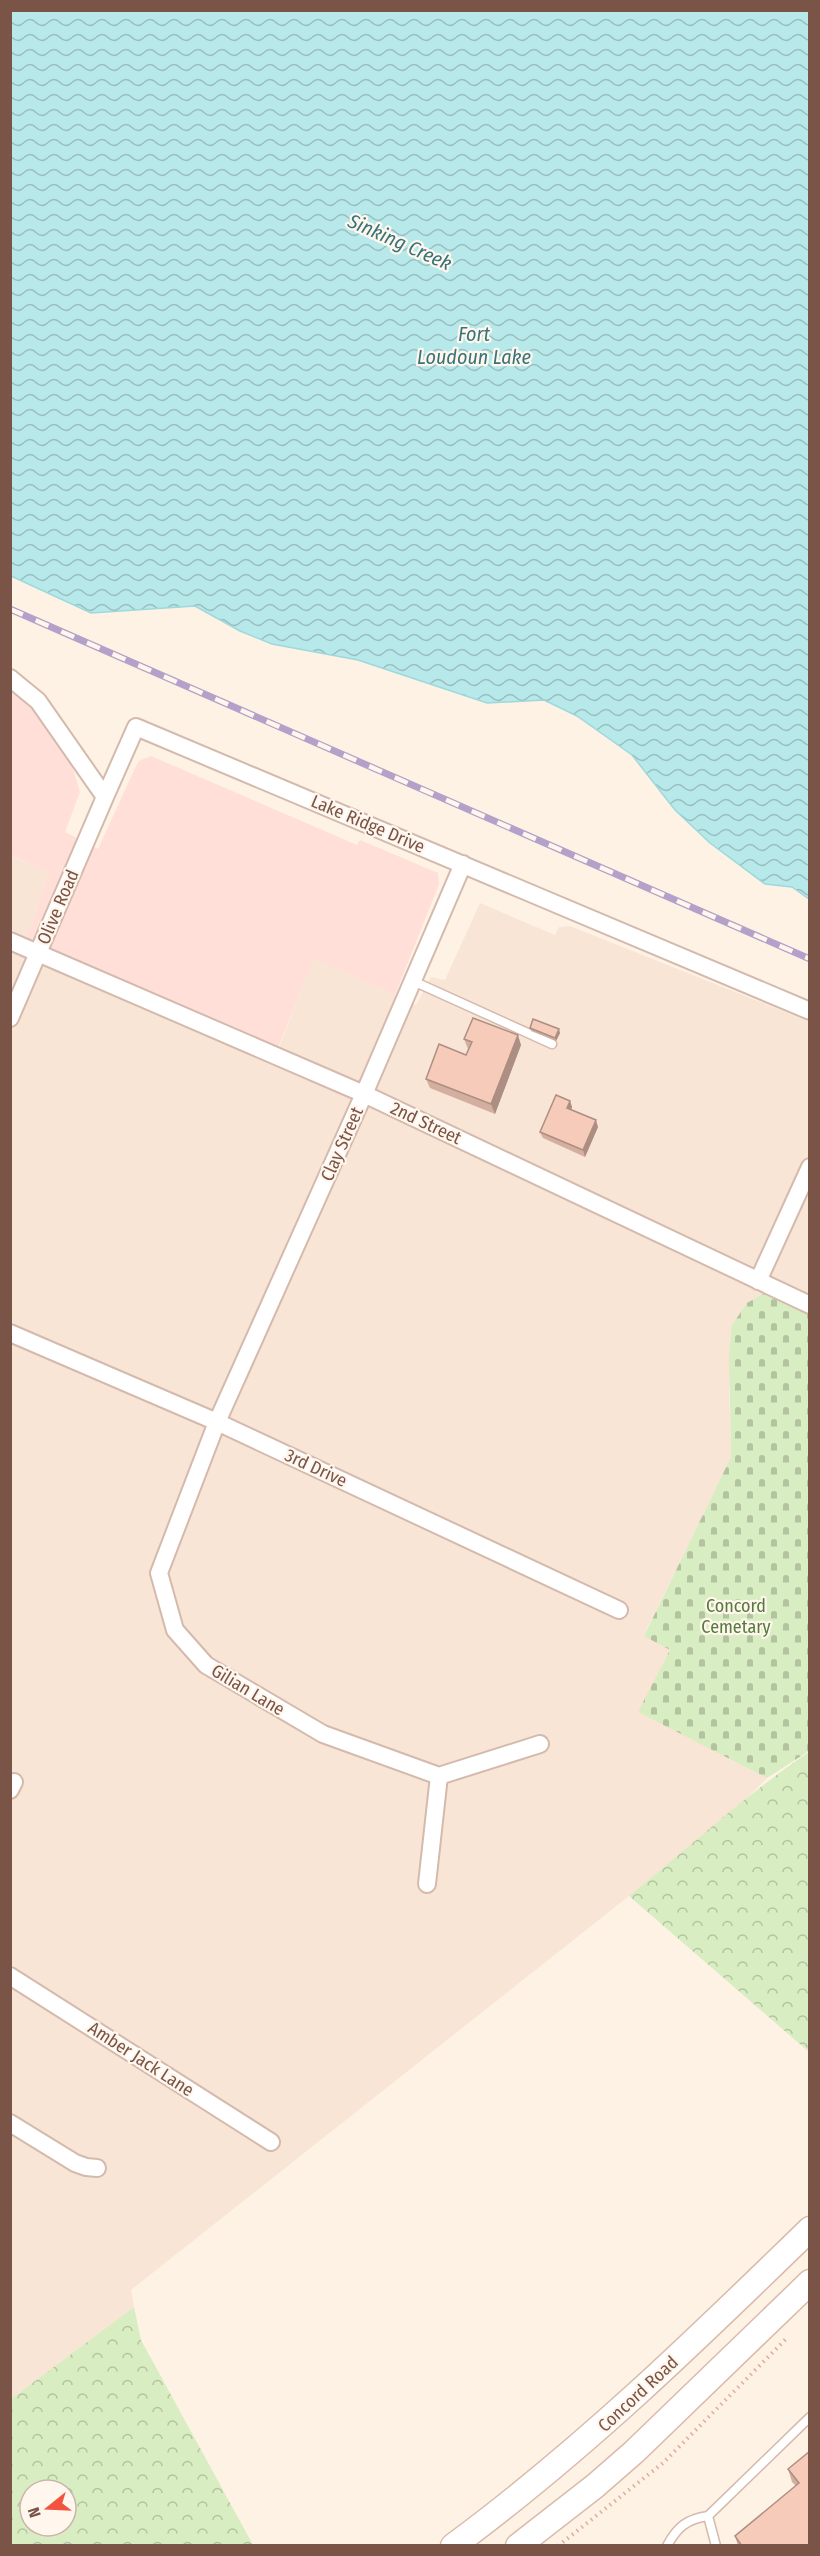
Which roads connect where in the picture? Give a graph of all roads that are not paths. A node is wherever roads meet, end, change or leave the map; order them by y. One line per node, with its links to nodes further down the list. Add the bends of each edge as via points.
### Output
1 (10, 678): 2 (street, via 38,701)
2 (105, 797): 3 (street, Lake Ridge Drive, via 136,727); 5 (street, Olive Road)
3 (463, 864): 6 (street, Clay Street); 7 (street, Lake Ridge Drive)
4 (10, 941): 5 (street, 2nd Street)
5 (39, 953): 8 (street, Olive Road); 10 (street, 2nd Street)
6 (412, 981): 9 (lane); 10 (street, Clay Street)
7 (810, 1011)
8 (10, 1018)
9 (552, 1044)
10 (364, 1094): 12 (street, 2nd Street); 15 (street, Clay Street)
11 (810, 1167): 12 (street)
12 (758, 1281): 13 (street, 2nd Street)
13 (810, 1305)
14 (10, 1334): 15 (street, 3rd Drive)
15 (217, 1422): 16 (street, 3rd Drive); 18 (street, Gilian Lane, via 159,1572 175,1630 206,1665 323,1734)
16 (619, 1610)
17 (540, 1744): 18 (street)
18 (439, 1776): 19 (street)
19 (427, 1884)
20 (10, 1976): 22 (street, Amber Jack Lane)
21 (10, 2123): 23 (street, via 75,2163)
22 (271, 2142)
23 (97, 2168)
24 (810, 2229): 27 (main road, Concord Road, via 640,2393)
25 (810, 2282): 30 (main road, via 634,2452 595,2487)
26 (810, 2418): 28 (lane)
27 (494, 2516): 29 (main road, Concord Road); 30 (main road)
28 (708, 2516): 31 (lane, via 691,2519 675,2532); 32 (lane)
29 (453, 2546)
30 (516, 2546)
31 (667, 2546)
32 (716, 2546)

